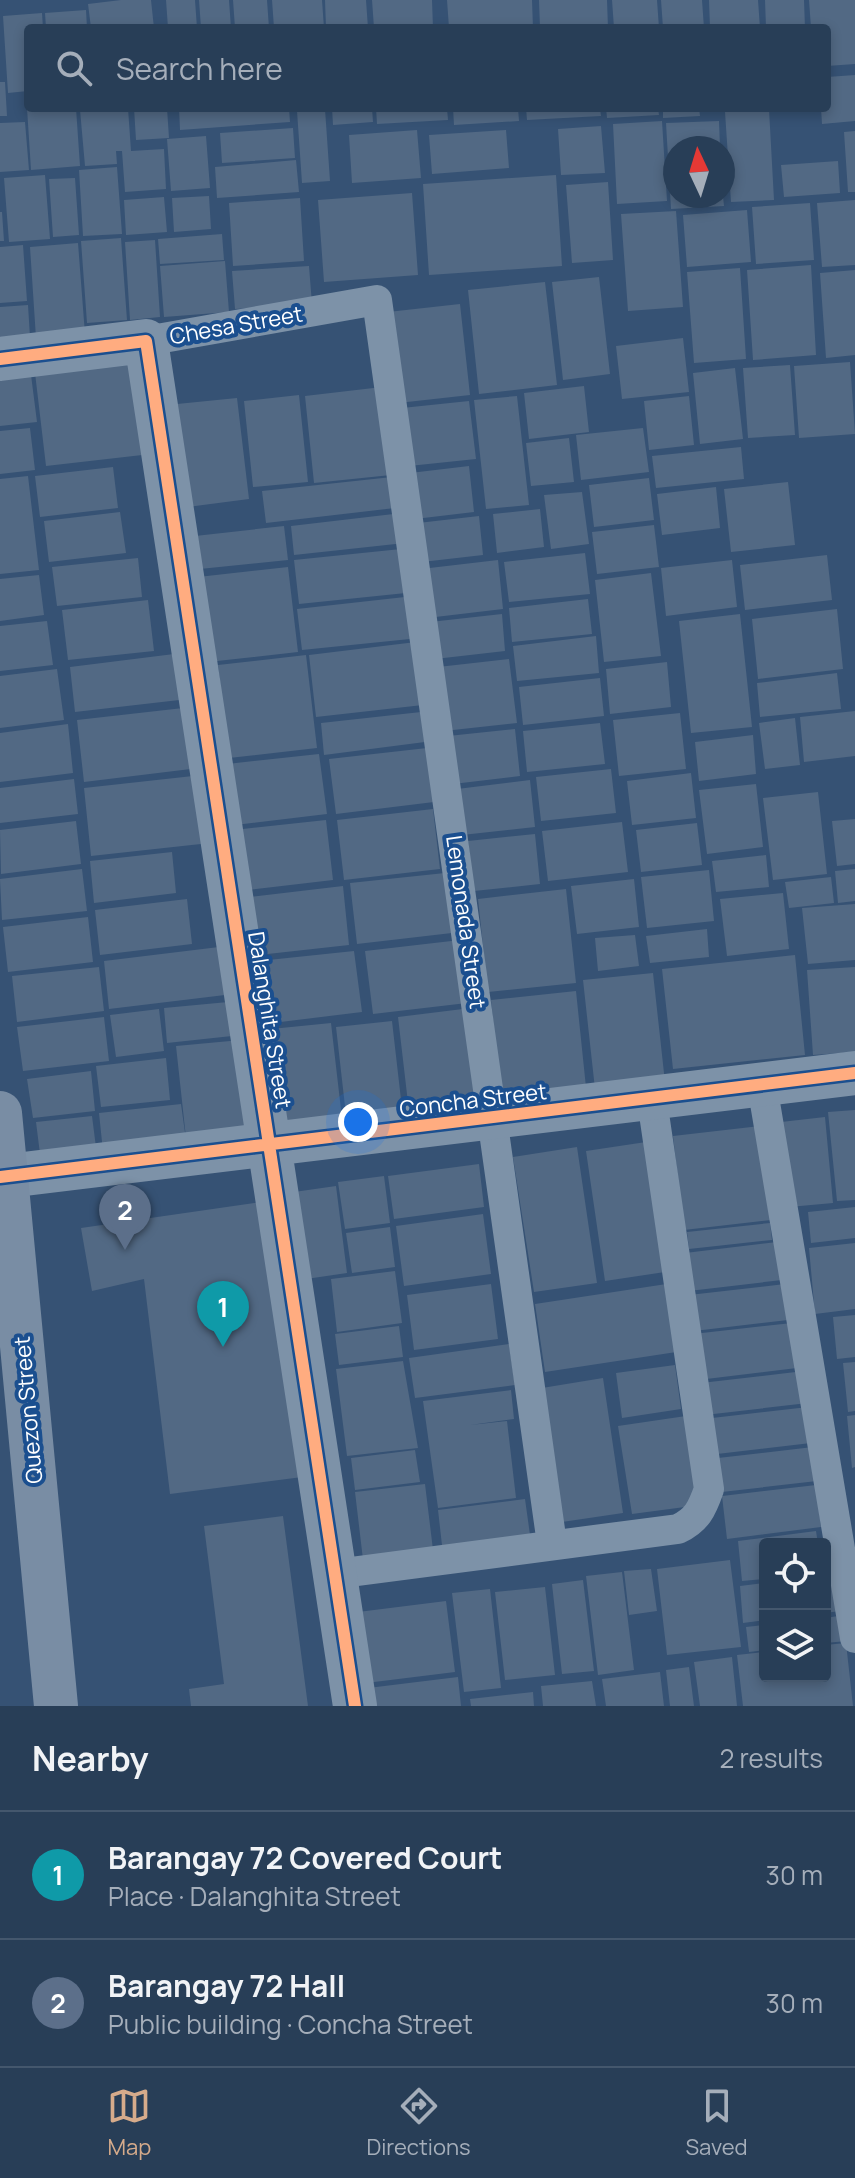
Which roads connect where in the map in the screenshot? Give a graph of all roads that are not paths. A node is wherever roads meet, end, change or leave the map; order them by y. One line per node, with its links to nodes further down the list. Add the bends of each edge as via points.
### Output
1 (377, 300): 2 (lane, Chesa Street); 8 (lane, Lemonada Street)
2 (146, 341): 3 (street, Chesa Street); 9 (street, Dalanghita Street)
3 (0, 359)
4 (855, 1073): 5 (street, Concha Street)
5 (762, 1085): 6 (street, Concha Street); 13 (lane)
6 (652, 1100): 8 (street, Concha Street); 11 (lane, via 709,1489 694,1522 678,1529)
7 (0, 1113): 10 (street, Quezon Street)
8 (494, 1117): 9 (street, Concha Street); 11 (lane, Lemonada Street)
9 (269, 1144): 10 (street, Concha Street); 12 (street, Dalanghita Street)
10 (3, 1177): 14 (street, Quezon Street)
11 (552, 1544): 12 (lane)
12 (335, 1574): 15 (street, Dalanghita Street)
13 (855, 1638)
14 (56, 1706)
15 (355, 1706)

